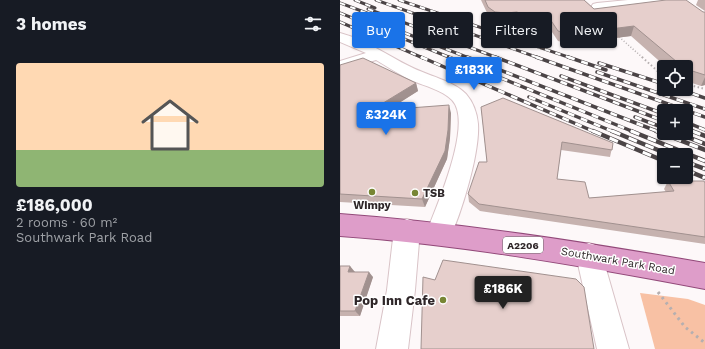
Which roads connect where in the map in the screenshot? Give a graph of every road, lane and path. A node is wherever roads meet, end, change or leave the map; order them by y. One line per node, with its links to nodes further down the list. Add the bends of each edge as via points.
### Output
1 (660, 0): 2 (street)
2 (597, 8): 6 (path, via 599,12 596,17)
3 (340, 37): 4 (street, via 370,49)
4 (377, 55): 5 (street); 11 (street, via 452,92 467,108 468,137 464,155)
5 (340, 66)
6 (657, 71)
7 (693, 86): 8 (path)
8 (705, 89)
9 (340, 225): 10 (main road, Southwark Park Road / A2206)
10 (407, 230): 11 (main road, Southwark Park Road / A2206); 16 (street)
11 (439, 234): 12 (main road, Southwark Park Road / A2206)
12 (589, 255): 13 (main road, Southwark Park Road / A2206); 17 (street)
13 (705, 276)
14 (654, 286): 15 (path, via 685,327)
15 (705, 343)
16 (392, 349)
17 (613, 349)

